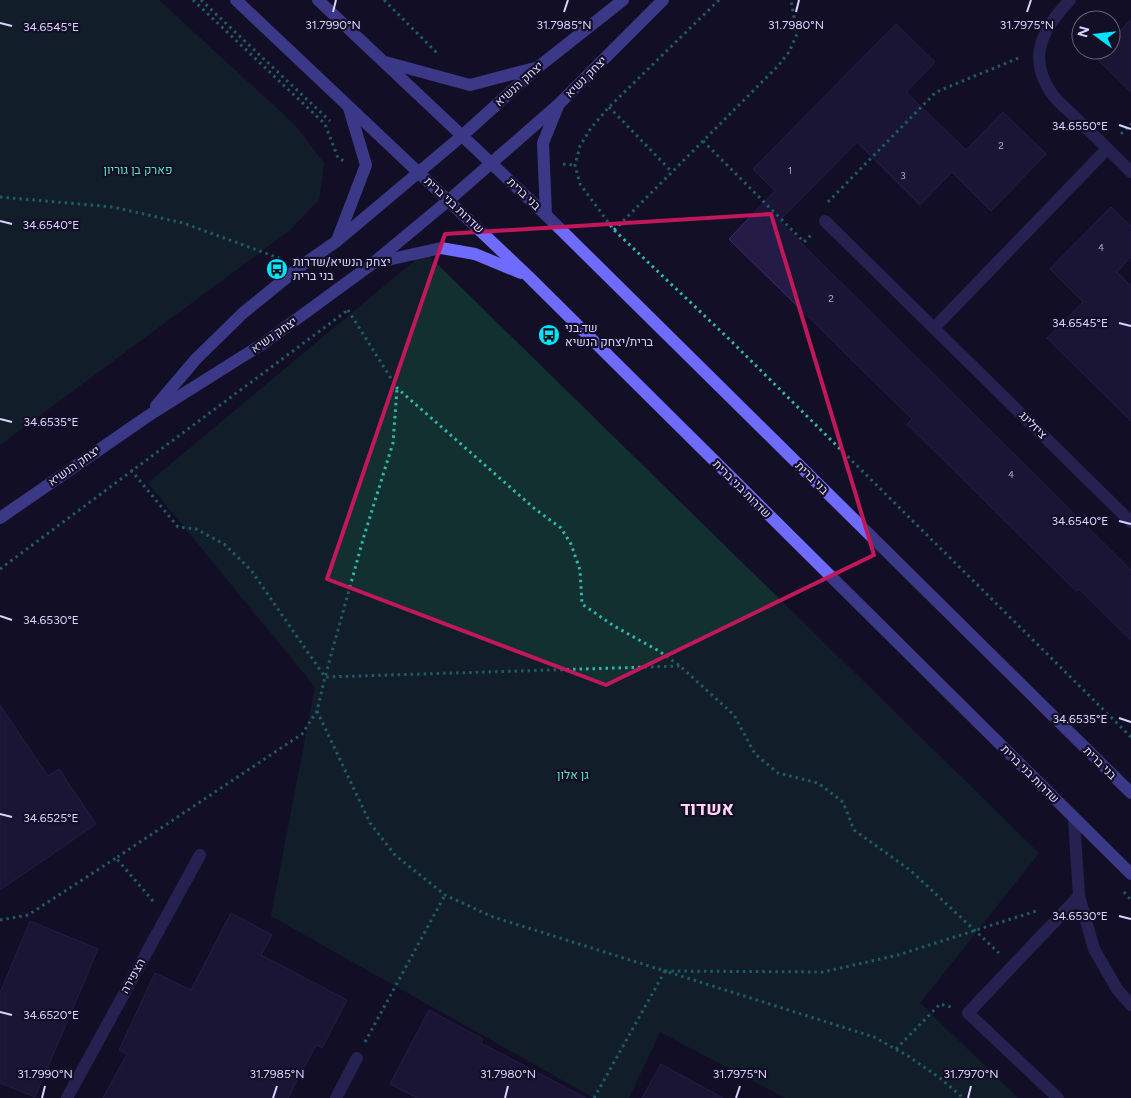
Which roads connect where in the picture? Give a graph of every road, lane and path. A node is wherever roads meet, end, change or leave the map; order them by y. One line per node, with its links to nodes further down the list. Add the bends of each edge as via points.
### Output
1 (192, 0): 24 (path, via 325,124 338,158 350,164)
2 (201, 0): 18 (path, via 330,120)
3 (236, 0): 17 (main road)
4 (318, 0): 13 (main road)
5 (384, 0): 12 (path)
6 (623, 0): 14 (main road, יצחק הנשיא)
7 (663, 0): 15 (main road, יצחק נשיא)
8 (719, 0): 16 (path)
9 (792, 0): 21 (path, via 797,34 789,52)
10 (1070, 0): 11 (street, via 1044,32)
11 (1040, 49): 22 (street, via 1040,72 1052,94); 31 (path, via 936,92 817,213)
12 (443, 59)
13 (383, 61): 14 (main road, via 470,85); 20 (main road)
14 (538, 68): 20 (main road, יצחק הנשיא)
15 (559, 104): 23 (main road, יצחק נשיא); 30 (main road, via 543,143)
16 (609, 107): 26 (path); 32 (path, via 580,146 575,166 580,184)
17 (349, 108): 24 (main road); 25 (main road, שדרות בני ברית)
18 (332, 127)
19 (334, 135): 24 (path, via 339,150)
20 (463, 135): 23 (main road); 25 (main road, יצחק הנשיא)
21 (703, 141): 26 (path); 31 (path, via 804,242)
22 (1107, 149): 27 (street); 39 (street)
23 (492, 163): 29 (main road, יצחק נשיא); 30 (main road, בני ברית)
24 (366, 165): 33 (main road)
25 (419, 172): 29 (main road, שדרות בני ברית); 33 (main road)
26 (672, 172): 32 (path)
27 (1131, 172)
28 (0, 197): 35 (path, via 113,206 183,223)
29 (449, 200): 34 (main road, יצחק נשיא); 36 (main road, שדרות בני ברית)
30 (546, 216): 50 (main road, בני ברית)
31 (825, 221): 39 (street, ציזלינג)
32 (614, 230): 49 (path, via 727,337)
33 (337, 241): 35 (main road)
34 (372, 264): 36 (main road, via 441,248 475,254); 37 (main road, יצחק נשיא)
35 (301, 266): 41 (main road, via 243,313 196,359)
36 (528, 276): 51 (main road, שדרות בני ברית)
37 (354, 277): 38 (path); 41 (main road, יצחק נשיא, via 264,343)
38 (348, 310): 40 (path); 42 (path)
39 (934, 328): 44 (street, ציזלינג)
40 (396, 388): 46 (path, via 561,528 571,544 580,570 582,604); 47 (path, via 394,443)
41 (148, 416): 43 (main road, יצחק הנשיא)
42 (131, 470): 45 (path); 47 (path, via 178,527 196,529 224,544 251,570)
43 (0, 518)
44 (1131, 522)
45 (0, 569)
46 (680, 666): 47 (path); 62 (path, via 734,715 755,754 778,773 818,783 843,802 854,830 910,870)
47 (325, 677): 48 (path)
48 (317, 711): 53 (path, via 302,734); 56 (path, via 370,823 395,856)
49 (1131, 737)
50 (1131, 793)
51 (1074, 818): 54 (main road, שדרות בני ברית); 57 (street)
52 (200, 855): 60 (street, הצפירה)
53 (116, 858): 60 (path); 61 (path, via 28,915)
54 (1131, 874)
55 (1118, 886): 58 (path)
56 (445, 895): 64 (path, via 493,917); 68 (path)
57 (1079, 896): 63 (street); 65 (street, via 1094,949 1117,989)
58 (1131, 900)
59 (1041, 909): 62 (path)
60 (166, 916): 69 (street, הצפירה)
61 (0, 920)
62 (975, 930): 63 (path); 64 (path, via 898,955 823,972)
63 (1013, 966): 66 (street)
64 (665, 971): 67 (path, via 874,1037); 71 (path)
65 (1131, 1005)
66 (968, 1013): 67 (path, via 940,1004); 73 (street)
67 (896, 1049): 72 (path, via 940,1078)
68 (357, 1058): 70 (street)
69 (67, 1098)
70 (336, 1098)
71 (594, 1098)
72 (963, 1098)
73 (1058, 1098)

